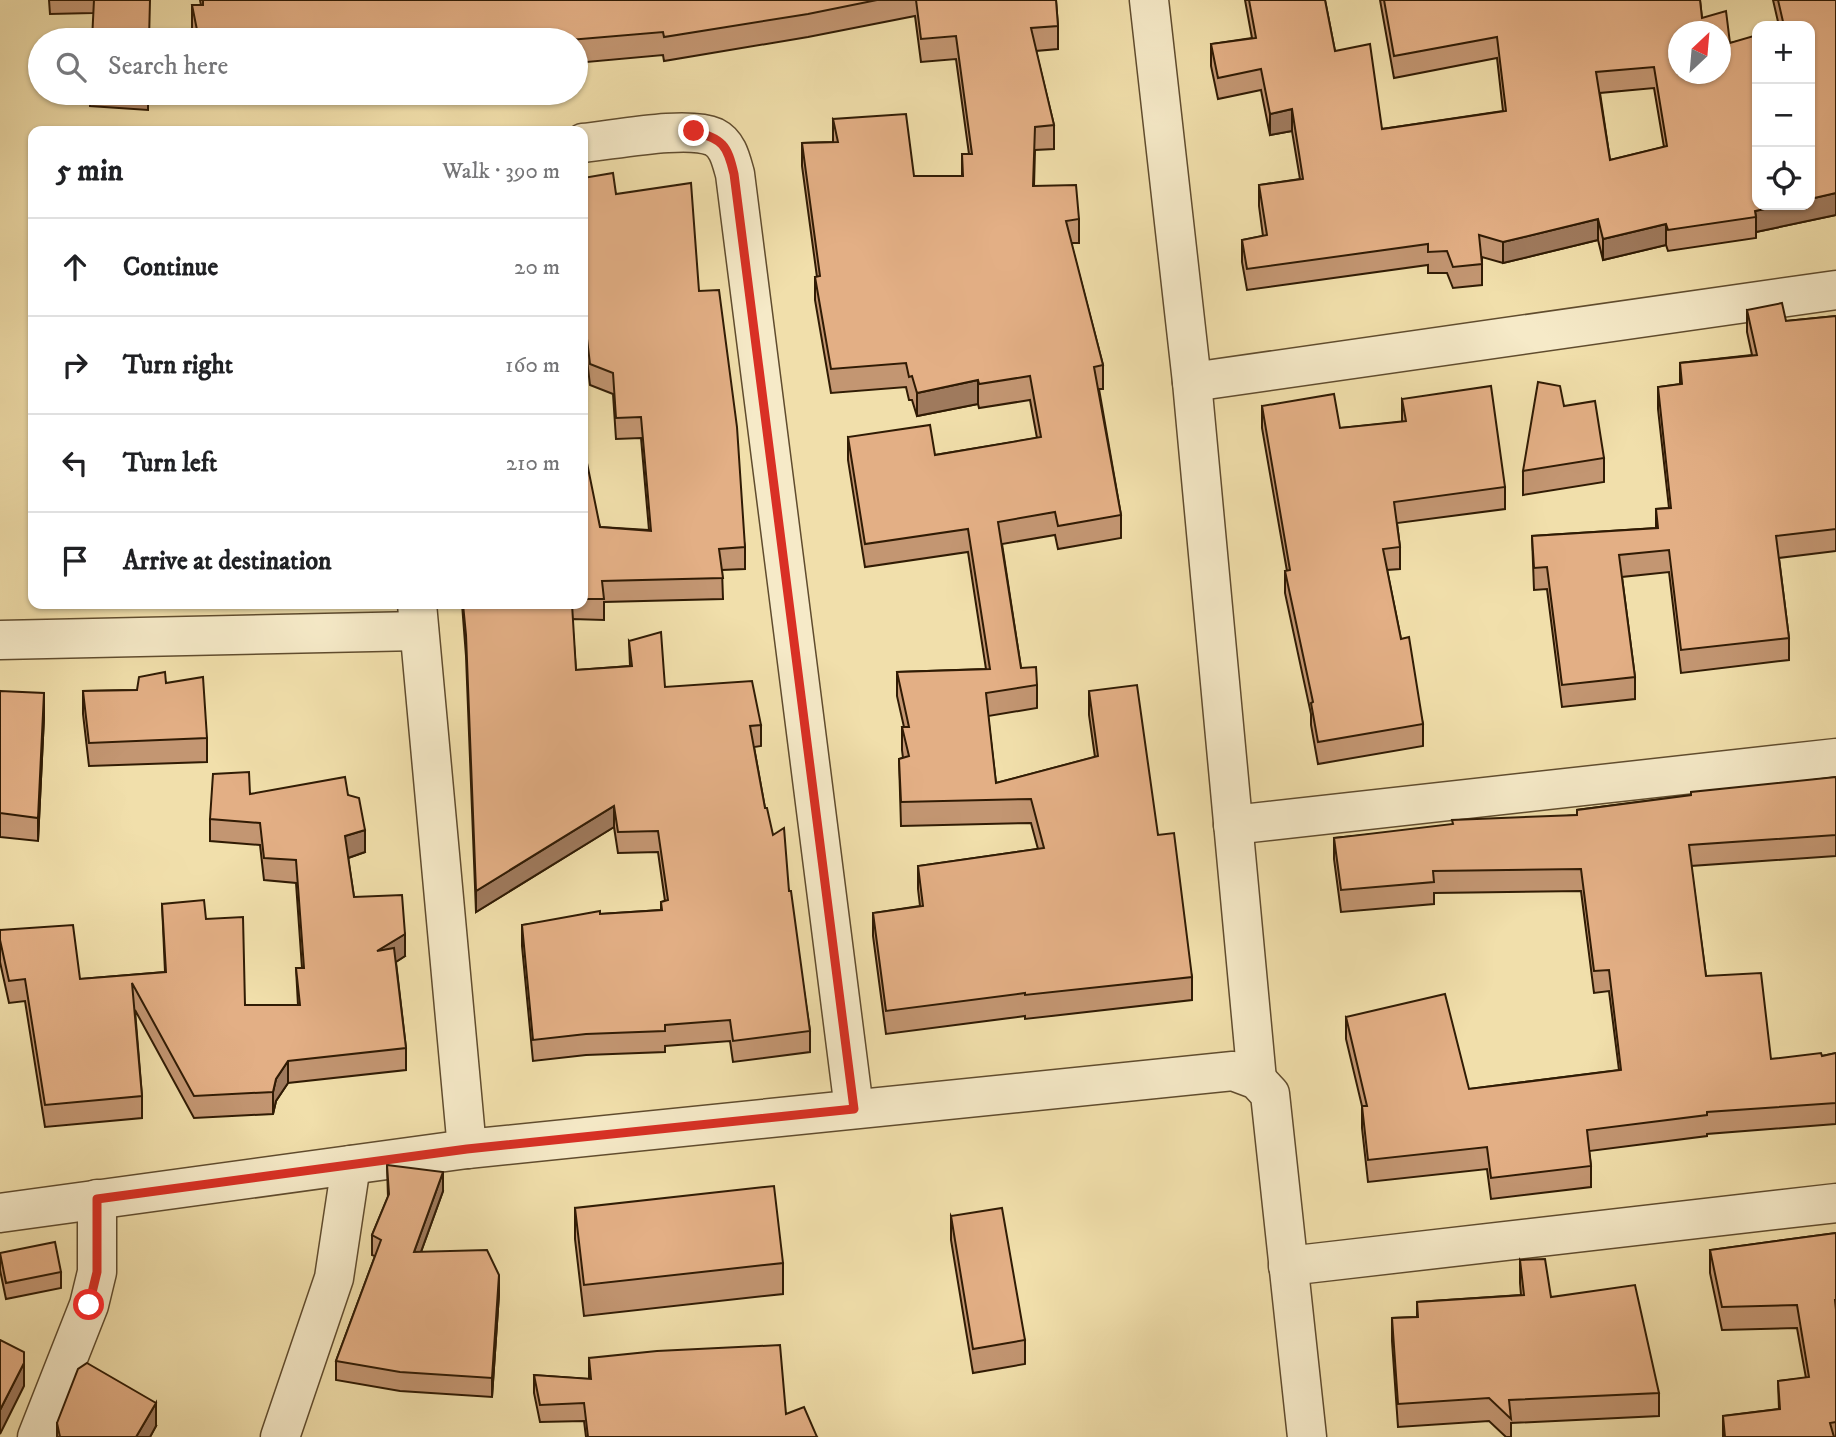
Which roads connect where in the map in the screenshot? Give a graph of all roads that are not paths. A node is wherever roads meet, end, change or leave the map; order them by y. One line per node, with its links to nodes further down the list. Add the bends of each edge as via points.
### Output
1 (1149, 0): 4 (street)
2 (588, 142): 10 (street, via 694,131 716,138 729,153)
3 (1836, 290): 4 (street)
4 (1192, 382): 8 (street)
5 (418, 617): 6 (street); 11 (street)
6 (0, 640)
7 (1836, 758): 8 (street)
8 (1233, 825): 9 (street)
9 (1257, 1080): 10 (street, via 1233,1071); 16 (street, via 1270,1094)
10 (854, 1109): 11 (street)
11 (467, 1149): 12 (street)
12 (351, 1165): 13 (street); 18 (street, via 334,1278)
13 (97, 1199): 15 (street); 17 (street, via 97,1272 89,1305)
14 (1836, 1203): 16 (street)
15 (0, 1213)
16 (1288, 1266): 19 (street)
17 (37, 1437)
18 (280, 1437)
19 (1307, 1437)

